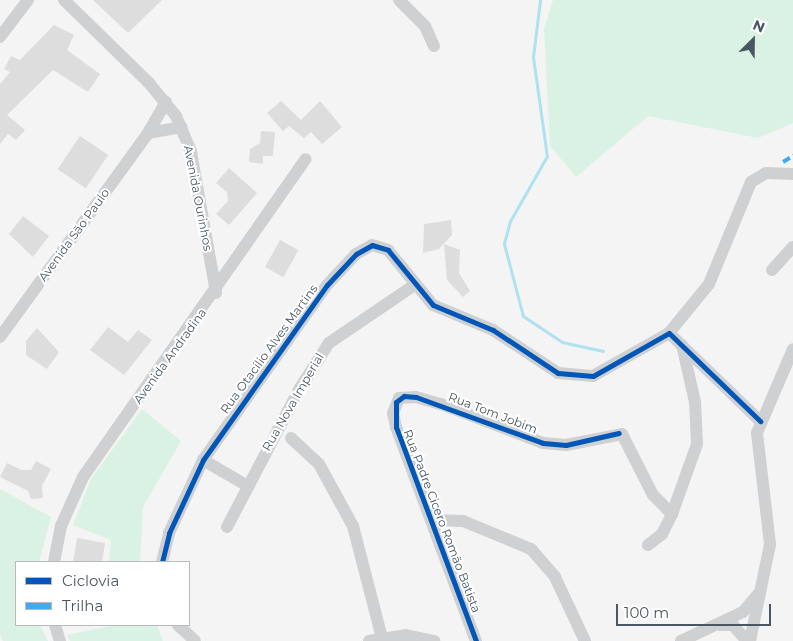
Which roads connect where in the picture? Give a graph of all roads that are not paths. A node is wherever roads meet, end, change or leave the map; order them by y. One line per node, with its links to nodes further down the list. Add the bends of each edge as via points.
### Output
1 (28, 0): 4 (street)
2 (64, 0): 6 (street, Avenida Ourinhos)
3 (399, 0): 5 (street, via 425,26)
4 (0, 37)
5 (434, 46)
6 (166, 102): 7 (street, Avenida Ourinhos); 8 (street, Avenida São Paulo)
7 (181, 127): 8 (street); 14 (street, Avenida Ourinhos, via 191,152)
8 (148, 133): 16 (street, Avenida São Paulo)
9 (306, 159): 14 (street, Avenida Andradina)
10 (793, 174): 15 (street, Rua Otacílio Alves Martins, via 766,173 751,182 709,284)
11 (793, 246): 12 (street)
12 (772, 270)
13 (413, 286): 15 (street, Rua Otacílio Alves Martins, via 433,305 493,330 542,364 570,377 606,371); 22 (street, Rua Otacílio Alves Martins, via 388,250 372,245 356,254 280,347); 23 (street, Rua Nova Imperial, via 329,343)
14 (216, 293): 28 (street, Avenida Andradina, via 84,477 61,526)
15 (669, 332): 17 (street)
16 (0, 337)
17 (682, 345): 20 (street); 24 (street, via 695,402 694,460)
18 (793, 351): 20 (street)
19 (394, 407): 24 (street, Rua Tom Jobim, via 399,398 416,397 543,443 583,443 619,433 630,442 653,495); 25 (street, Rua Padre Cicero Romão Batista, via 396,427)
20 (760, 420): 30 (street, via 757,454 770,544)
21 (291, 438): 34 (street, via 319,464 353,526)
22 (203, 460): 23 (street); 29 (street, Rua Otacílio Alves Martins, via 169,533)
23 (246, 485): 26 (street, Rua Nova Imperial)
24 (672, 514): 27 (street, via 662,534)
25 (432, 520): 39 (street, Rua Padre Cicero Romão Batista); 40 (street, via 464,521 531,548 555,577)
26 (226, 527)
27 (648, 545)
28 (54, 561)
29 (162, 561)
30 (762, 587): 33 (street, via 743,612); 42 (street)
31 (55, 626): 35 (street)
32 (179, 626): 36 (street)
33 (712, 627): 41 (street); 42 (street, via 733,625)
34 (382, 638): 37 (street); 38 (street, via 406,636)
35 (60, 641)
36 (195, 641)
37 (370, 641)
38 (434, 641)
39 (476, 641)
40 (585, 641)
41 (681, 641)
42 (749, 641)

